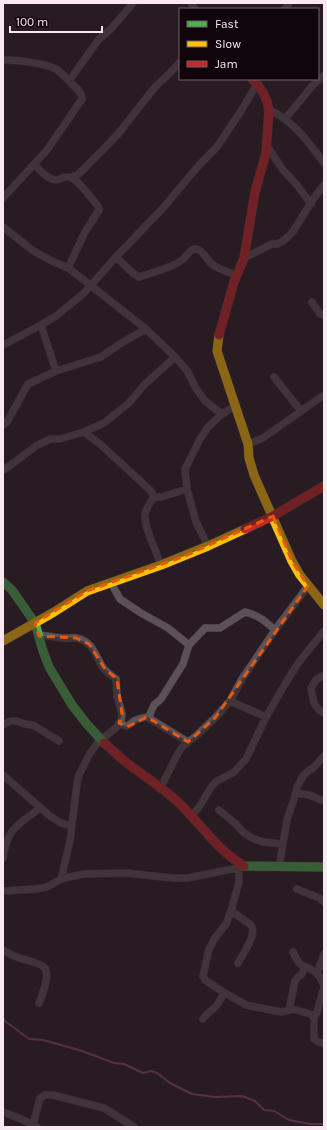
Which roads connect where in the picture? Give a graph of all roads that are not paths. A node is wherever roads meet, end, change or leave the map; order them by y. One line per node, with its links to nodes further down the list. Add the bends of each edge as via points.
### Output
1 (133, 3): 4 (street, via 99,39)
2 (3, 60): 4 (street, via 50,67)
3 (179, 63): 12 (street, via 155,87 118,134 81,172)
4 (69, 80): 11 (street, via 80,91 82,99 47,150)
5 (318, 80): 8 (street)
6 (255, 81): 7 (street, via 268,99); 17 (street, via 241,111 216,147)
7 (269, 110): 8 (street); 9 (street)
8 (284, 119): 10 (street)
9 (267, 146): 15 (street); 18 (street)
10 (324, 163)
11 (34, 164): 12 (street, via 52,179); 14 (street)
12 (71, 177): 19 (street, via 99,210)
13 (324, 185): 15 (street)
14 (3, 198)
15 (311, 204): 18 (street, via 288,237)
16 (3, 227): 19 (street, via 32,250)
17 (116, 257): 20 (street, via 139,277 173,265 195,249 211,264); 21 (street)
18 (244, 258): 20 (street)
19 (68, 268): 21 (street)
20 (237, 276): 31 (street, via 218,339 218,351)
21 (91, 286): 24 (street, via 73,303); 25 (street)
22 (312, 302): 23 (street, via 320,314)
23 (324, 315)
24 (41, 325): 26 (street); 28 (street)
25 (146, 329): 27 (street); 28 (street, via 101,356)
26 (3, 345)
27 (175, 357): 33 (street, via 188,372 205,402); 35 (street, via 115,415)
28 (56, 371): 34 (street, via 28,384)
29 (274, 378): 32 (street)
30 (324, 395): 32 (street)
31 (235, 406): 33 (street); 36 (street)
32 (301, 411): 36 (street, via 263,438)
33 (222, 414): 39 (street, via 208,427 186,466)
34 (3, 425)
35 (84, 432): 37 (street, via 60,439 50,439); 40 (street)
36 (248, 444): 41 (street, via 254,475)
37 (3, 470)
38 (324, 486): 41 (street)
39 (187, 489): 40 (street, via 161,497); 42 (street, via 196,522)
40 (154, 496): 43 (street, via 144,516)
41 (273, 516): 42 (street); 46 (street, via 292,561)
42 (208, 546): 43 (street)
43 (161, 565): 45 (street)
44 (3, 582): 48 (street, via 12,590)
45 (111, 583): 48 (street, via 87,591); 53 (street, via 120,599 168,628)
46 (308, 586): 47 (street); 49 (street)
47 (324, 605)
48 (35, 623): 51 (street); 52 (street)
49 (274, 630): 53 (street, via 259,617 245,612 220,628 205,628); 55 (street)
50 (324, 631): 58 (street, via 299,662)
51 (39, 636): 59 (street, via 76,638 94,649 105,669 116,679 122,714); 61 (street, via 49,667 72,705)
52 (3, 641)
53 (189, 645): 57 (street, via 183,664 161,699 154,705)
54 (324, 675): 56 (street, via 316,680 311,688 314,705)
55 (230, 700): 58 (street); 63 (street, via 215,718)
56 (324, 713)
57 (150, 718): 59 (street, via 134,721 127,727); 63 (street)
58 (266, 718): 71 (street, via 246,759 234,772 212,786)
59 (120, 723): 61 (street)
60 (3, 725): 62 (street, via 16,721 33,725)
61 (100, 739): 66 (street, via 127,763); 72 (street, via 89,755 76,784)
62 (58, 741)
63 (188, 742): 66 (street, via 177,755)
64 (324, 756): 67 (street, via 303,776)
65 (3, 775): 69 (street)
66 (161, 787): 71 (street)
67 (296, 793): 68 (street); 73 (street, via 287,820)
68 (324, 801)
69 (40, 808): 72 (street, via 61,823); 74 (street, via 10,833)
70 (219, 810): 73 (street, via 252,838)
71 (191, 816): 75 (street, via 213,841)
72 (72, 826): 78 (street)
73 (283, 844): 76 (street)
74 (3, 858)
75 (242, 867): 76 (street); 78 (street, via 188,878 116,872 84,874); 82 (street)
76 (278, 867): 77 (street)
77 (324, 867)
78 (61, 879): 79 (street, via 47,887 36,889)
79 (3, 888)
80 (297, 889): 81 (street)
81 (324, 902)
82 (231, 911): 86 (street, via 254,929); 90 (street, via 226,924 209,949 203,976)
83 (3, 950): 91 (street, via 45,967 47,972 44,990)
84 (293, 952): 87 (street)
85 (324, 954): 88 (street)
86 (238, 963)
87 (305, 967): 88 (street); 92 (street, via 295,981)
88 (317, 974): 89 (street)
89 (324, 986): 93 (street, via 317,1012)
90 (224, 993): 92 (street, via 246,1005 281,1012); 94 (street, via 214,1009)
91 (38, 1003)
92 (289, 1010): 93 (street, via 307,1012)
93 (313, 1016): 95 (street, via 314,1039)
94 (203, 1019)
95 (324, 1043)
96 (3, 1112): 97 (street)
97 (35, 1126): 98 (street, via 40,1098 53,1095 104,1108)
98 (134, 1127)

